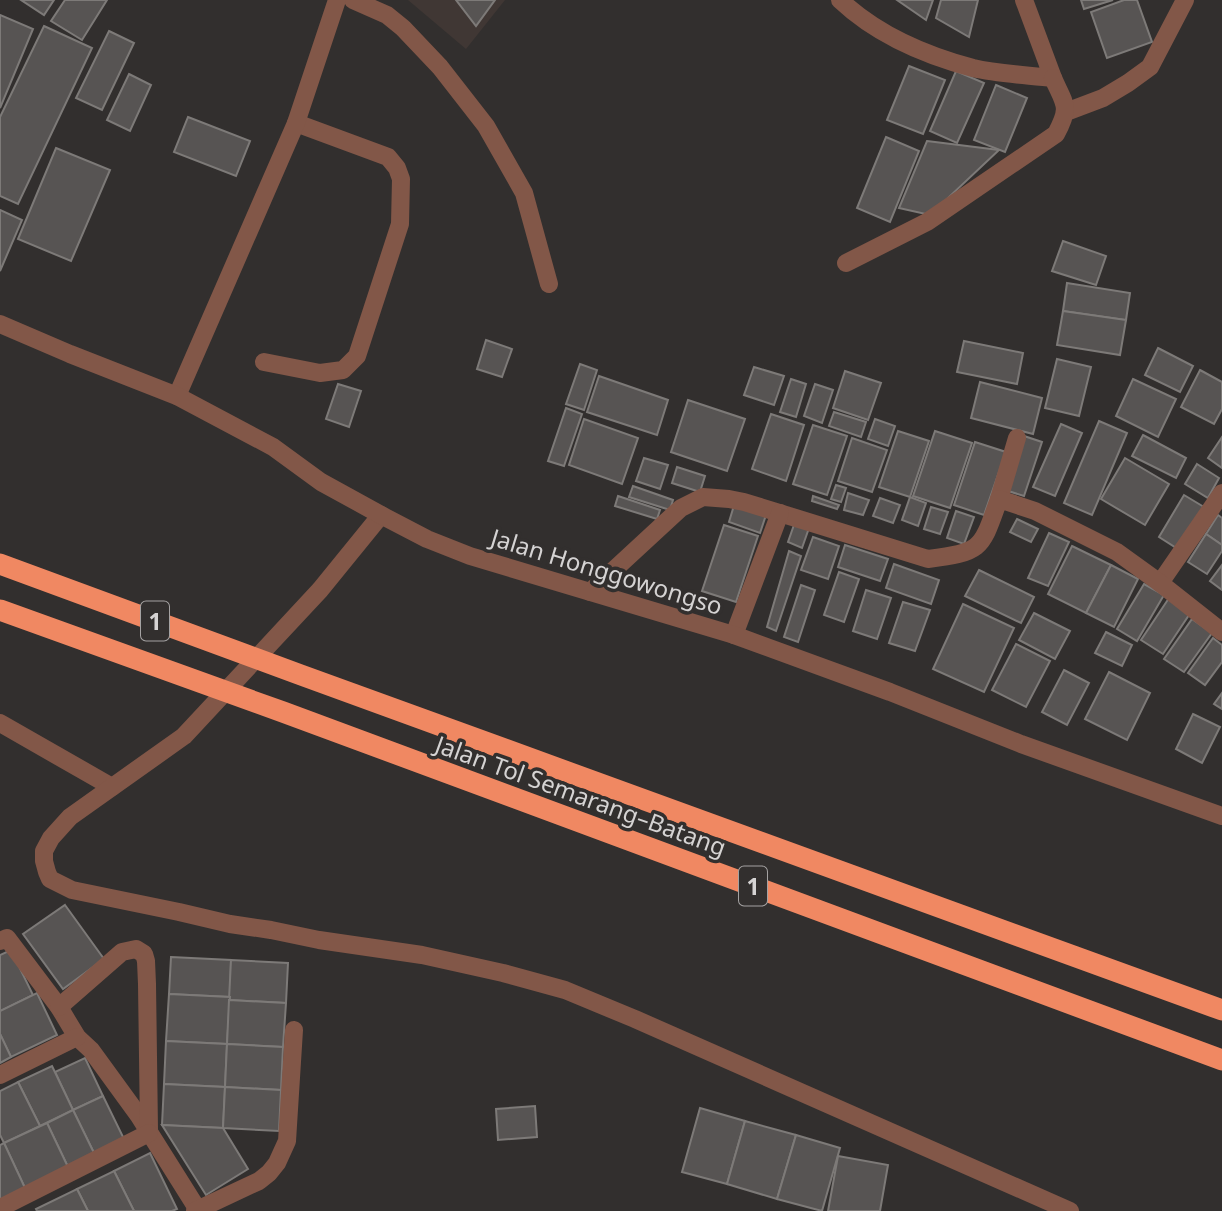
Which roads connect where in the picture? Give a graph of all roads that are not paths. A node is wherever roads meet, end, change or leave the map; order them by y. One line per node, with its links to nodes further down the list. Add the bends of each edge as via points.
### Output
1 (337, 0): 8 (street)
2 (353, 0): 10 (street, via 387,15 403,28 486,126 524,193)
3 (840, 0): 6 (street, via 886,35 930,54 975,68)
4 (1024, 0): 6 (street)
5 (1185, 0): 7 (street, via 1150,67 1103,98)
6 (1053, 78): 7 (street)
7 (1066, 112): 9 (street, via 1056,134 927,222)
8 (296, 123): 12 (street, via 387,157 401,179 400,223 357,356 343,370 320,373); 13 (street)
9 (846, 263)
10 (549, 284)
11 (0, 324): 13 (street, Jalan Honggowongso)
12 (264, 362)
13 (177, 396): 18 (street, Jalan Honggowongso, via 272,447 321,482)
14 (1017, 438): 16 (street)
15 (1222, 493): 20 (street)
16 (999, 499): 17 (street, via 988,531 976,548 928,559); 20 (street, via 1035,511 1116,552)
17 (780, 513): 21 (street, via 736,500 703,497 681,508); 24 (street)
18 (381, 515): 21 (street, Jalan Honggowongso, via 470,555); 26 (street, via 320,590 184,736)
19 (5, 566): 30 (highway, Jalan Tol Semarang–Batang / 1)
20 (1160, 583): 23 (street)
21 (590, 592): 24 (street, Jalan Honggowongso)
22 (0, 610): 33 (highway, Jalan Tol Semarang–Batang / 1)
23 (1222, 632)
24 (734, 635): 27 (street, Jalan Honggowongso, via 1021,744)
25 (0, 723): 26 (street)
26 (112, 787): 36 (street, via 69,817 51,838 44,851 50,879 104,898 422,955 565,990)
27 (1221, 813)
28 (4, 940): 29 (street)
29 (59, 1007): 32 (street); 35 (street, via 122,952 136,949 144,954)
30 (1222, 1010)
31 (294, 1030): 38 (street, via 287,1141 277,1163 259,1181)
32 (77, 1037): 34 (street); 35 (street)
33 (1222, 1060)
34 (0, 1075)
35 (149, 1133): 37 (street); 38 (street)
36 (1048, 1206): 39 (street)
37 (0, 1208)
38 (196, 1210)
39 (1070, 1211)

